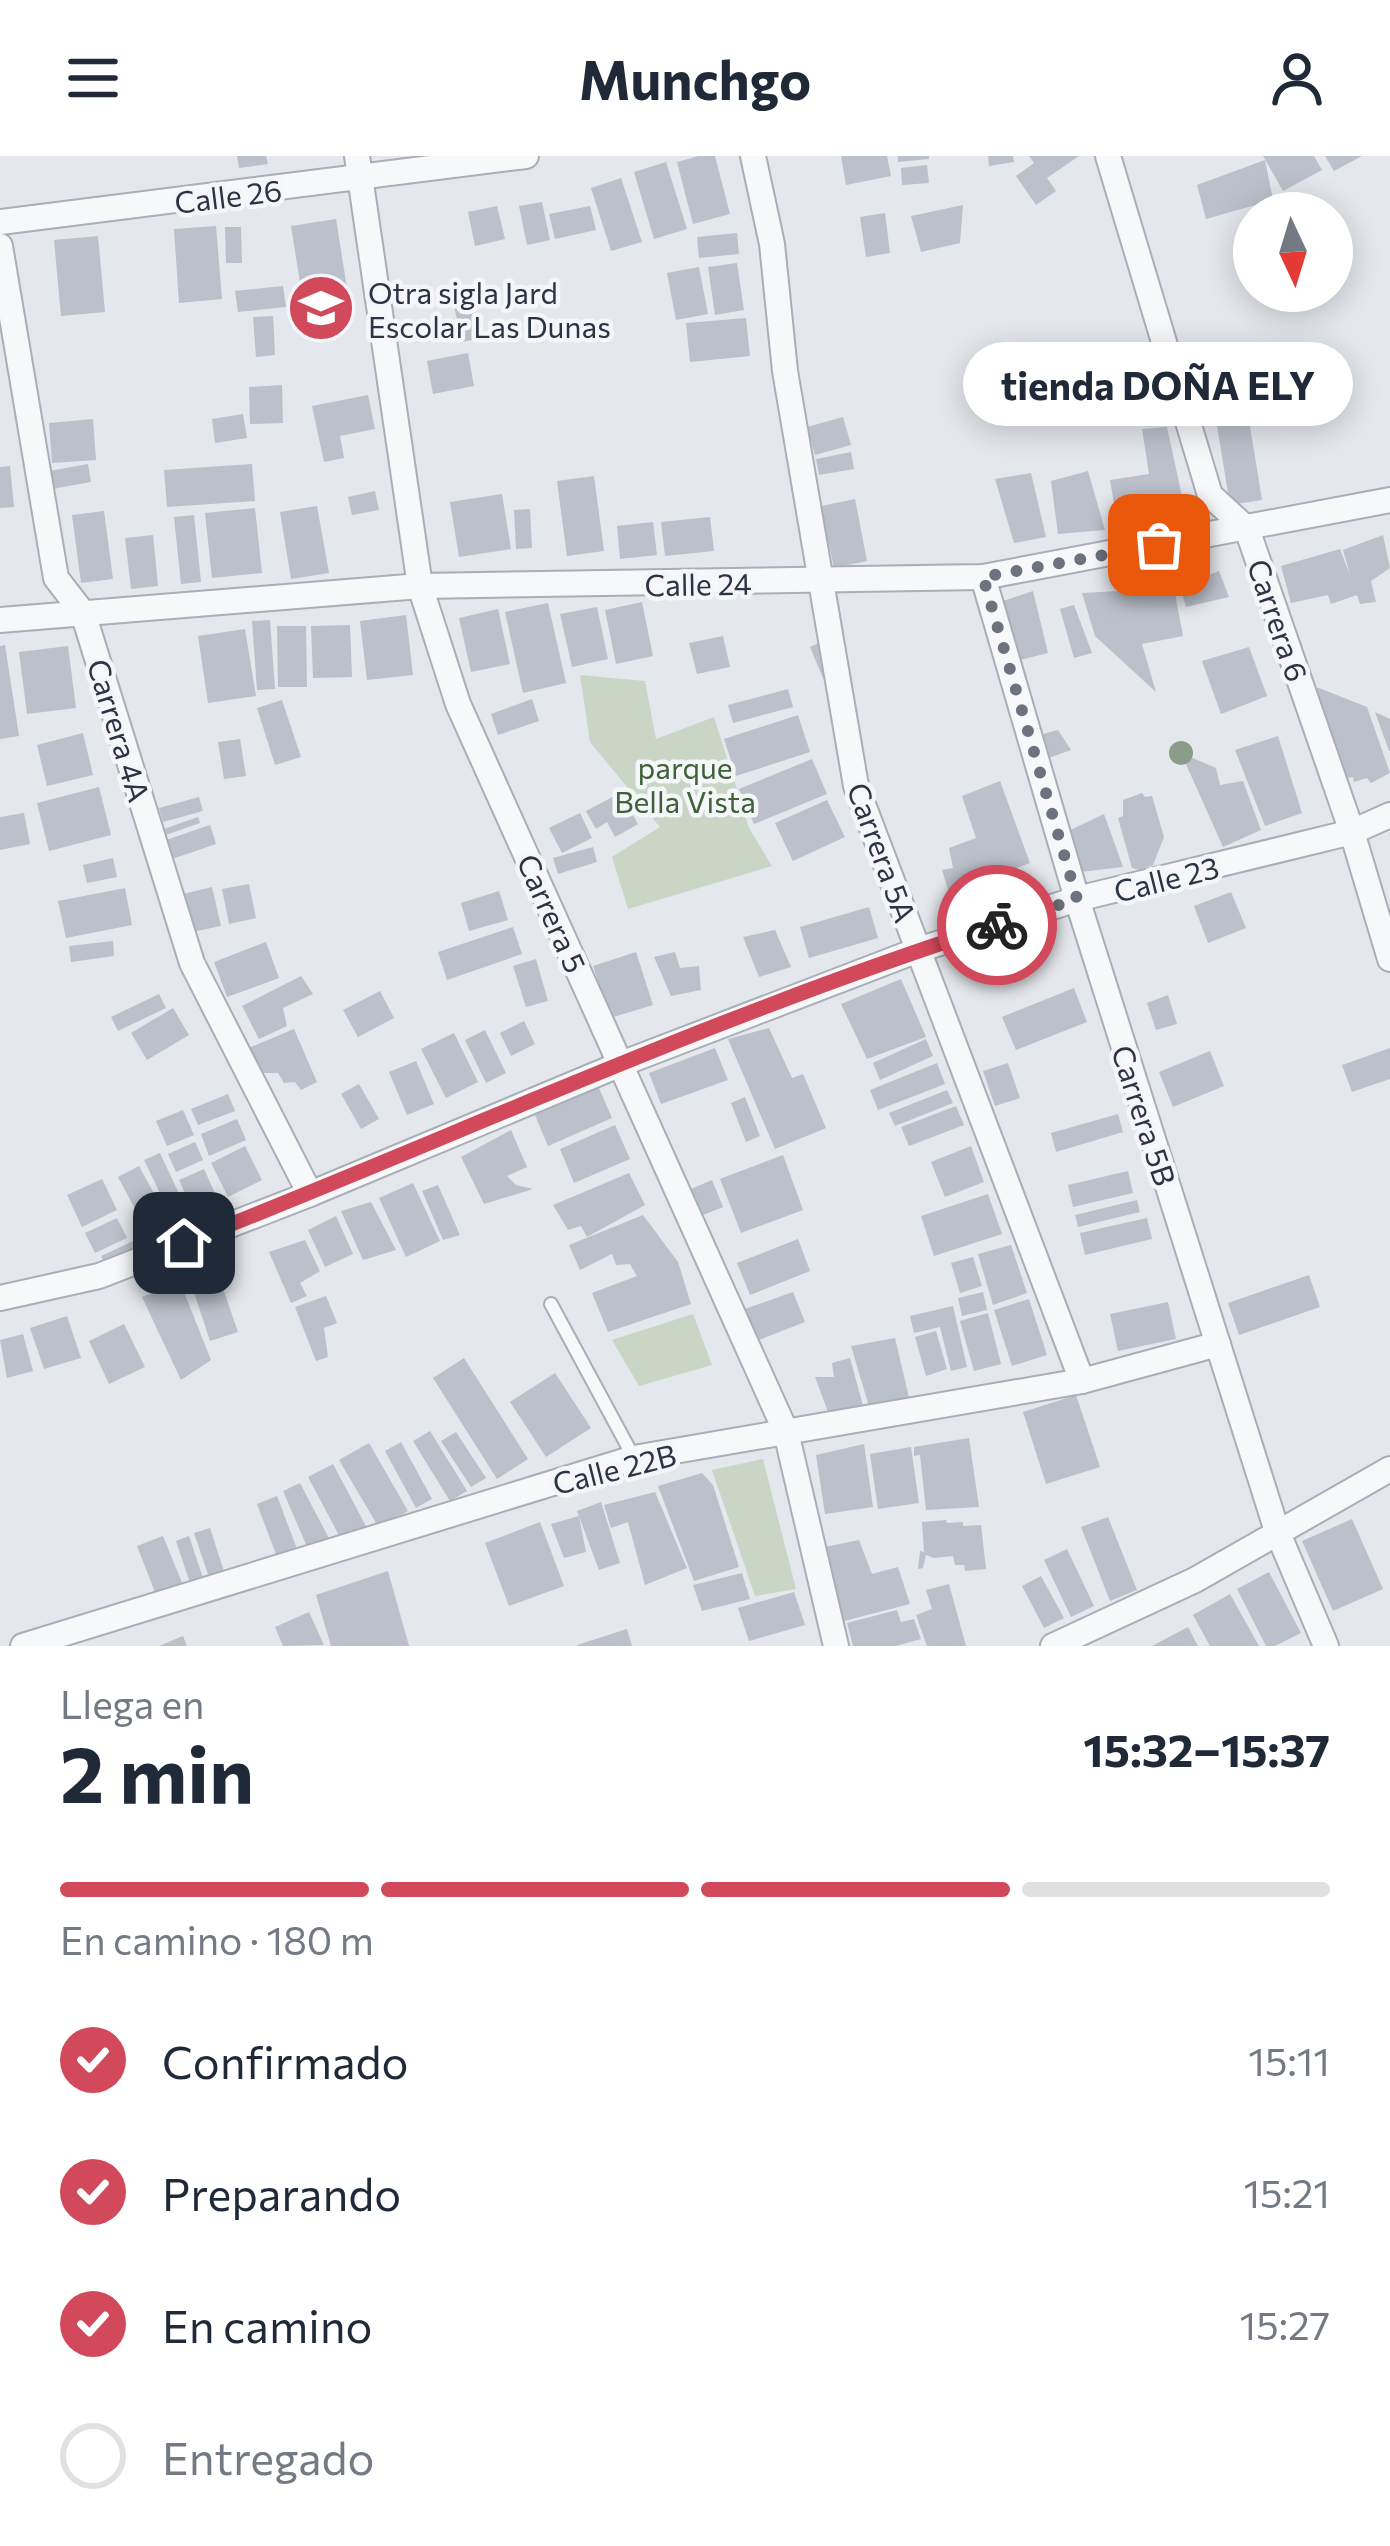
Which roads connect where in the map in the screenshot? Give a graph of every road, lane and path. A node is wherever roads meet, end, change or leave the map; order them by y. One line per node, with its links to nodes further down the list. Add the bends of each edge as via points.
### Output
1 (526, 156): 4 (street, Calle 26)
2 (753, 156): 10 (street, Carrera 5A)
3 (1108, 156): 8 (street, Carrera 6, via 1210,495)
4 (359, 167): 5 (street, Calle 26); 11 (street, Carrera 5)
5 (0, 223)
6 (0, 246): 12 (street, Carrera 4A, via 56,578)
7 (1390, 500): 8 (street, Calle 24)
8 (1247, 529): 9 (street, Calle 24); 15 (street, Carrera 6)
9 (983, 577): 10 (street, Calle 24); 16 (street, Carrera 5B)
10 (822, 582): 11 (street, Calle 24); 17 (street, Carrera 5A, via 856,786)
11 (421, 586): 12 (street, Calle 24); 19 (street, Carrera 5, via 458,704)
12 (83, 613): 13 (street, Calle 24); 20 (street, Carrera 4A, via 192,963)
13 (0, 620)
14 (1390, 815): 15 (street, Calle 23)
15 (1352, 832): 16 (street, Calle 23); 18 (street, Carrera 6)
16 (1077, 899): 17 (street, Calle 23); 23 (street, Carrera 5B)
17 (918, 950): 19 (street, Calle 23); 24 (street, Carrera 5A)
18 (1390, 959)
19 (621, 1064): 20 (street, Calle 23); 25 (street, Carrera 5)
20 (310, 1194): 21 (street, Calle 23, via 99,1276)
21 (0, 1298)
22 (551, 1304): 26 (lane)
23 (1218, 1344): 24 (street, Calle 22B); 28 (street, Carrera 5B)
24 (1082, 1382): 25 (street, Calle 22B)
25 (786, 1432): 26 (street, Calle 22B); 30 (street, Carrera 5)
26 (634, 1458): 29 (street, Calle 22B)
27 (1390, 1469): 28 (street)
28 (1277, 1531): 31 (street, via 1195,1580); 32 (street, Carrera 5B)
29 (23, 1646)
30 (836, 1646)
31 (1053, 1646)
32 (1326, 1646)

